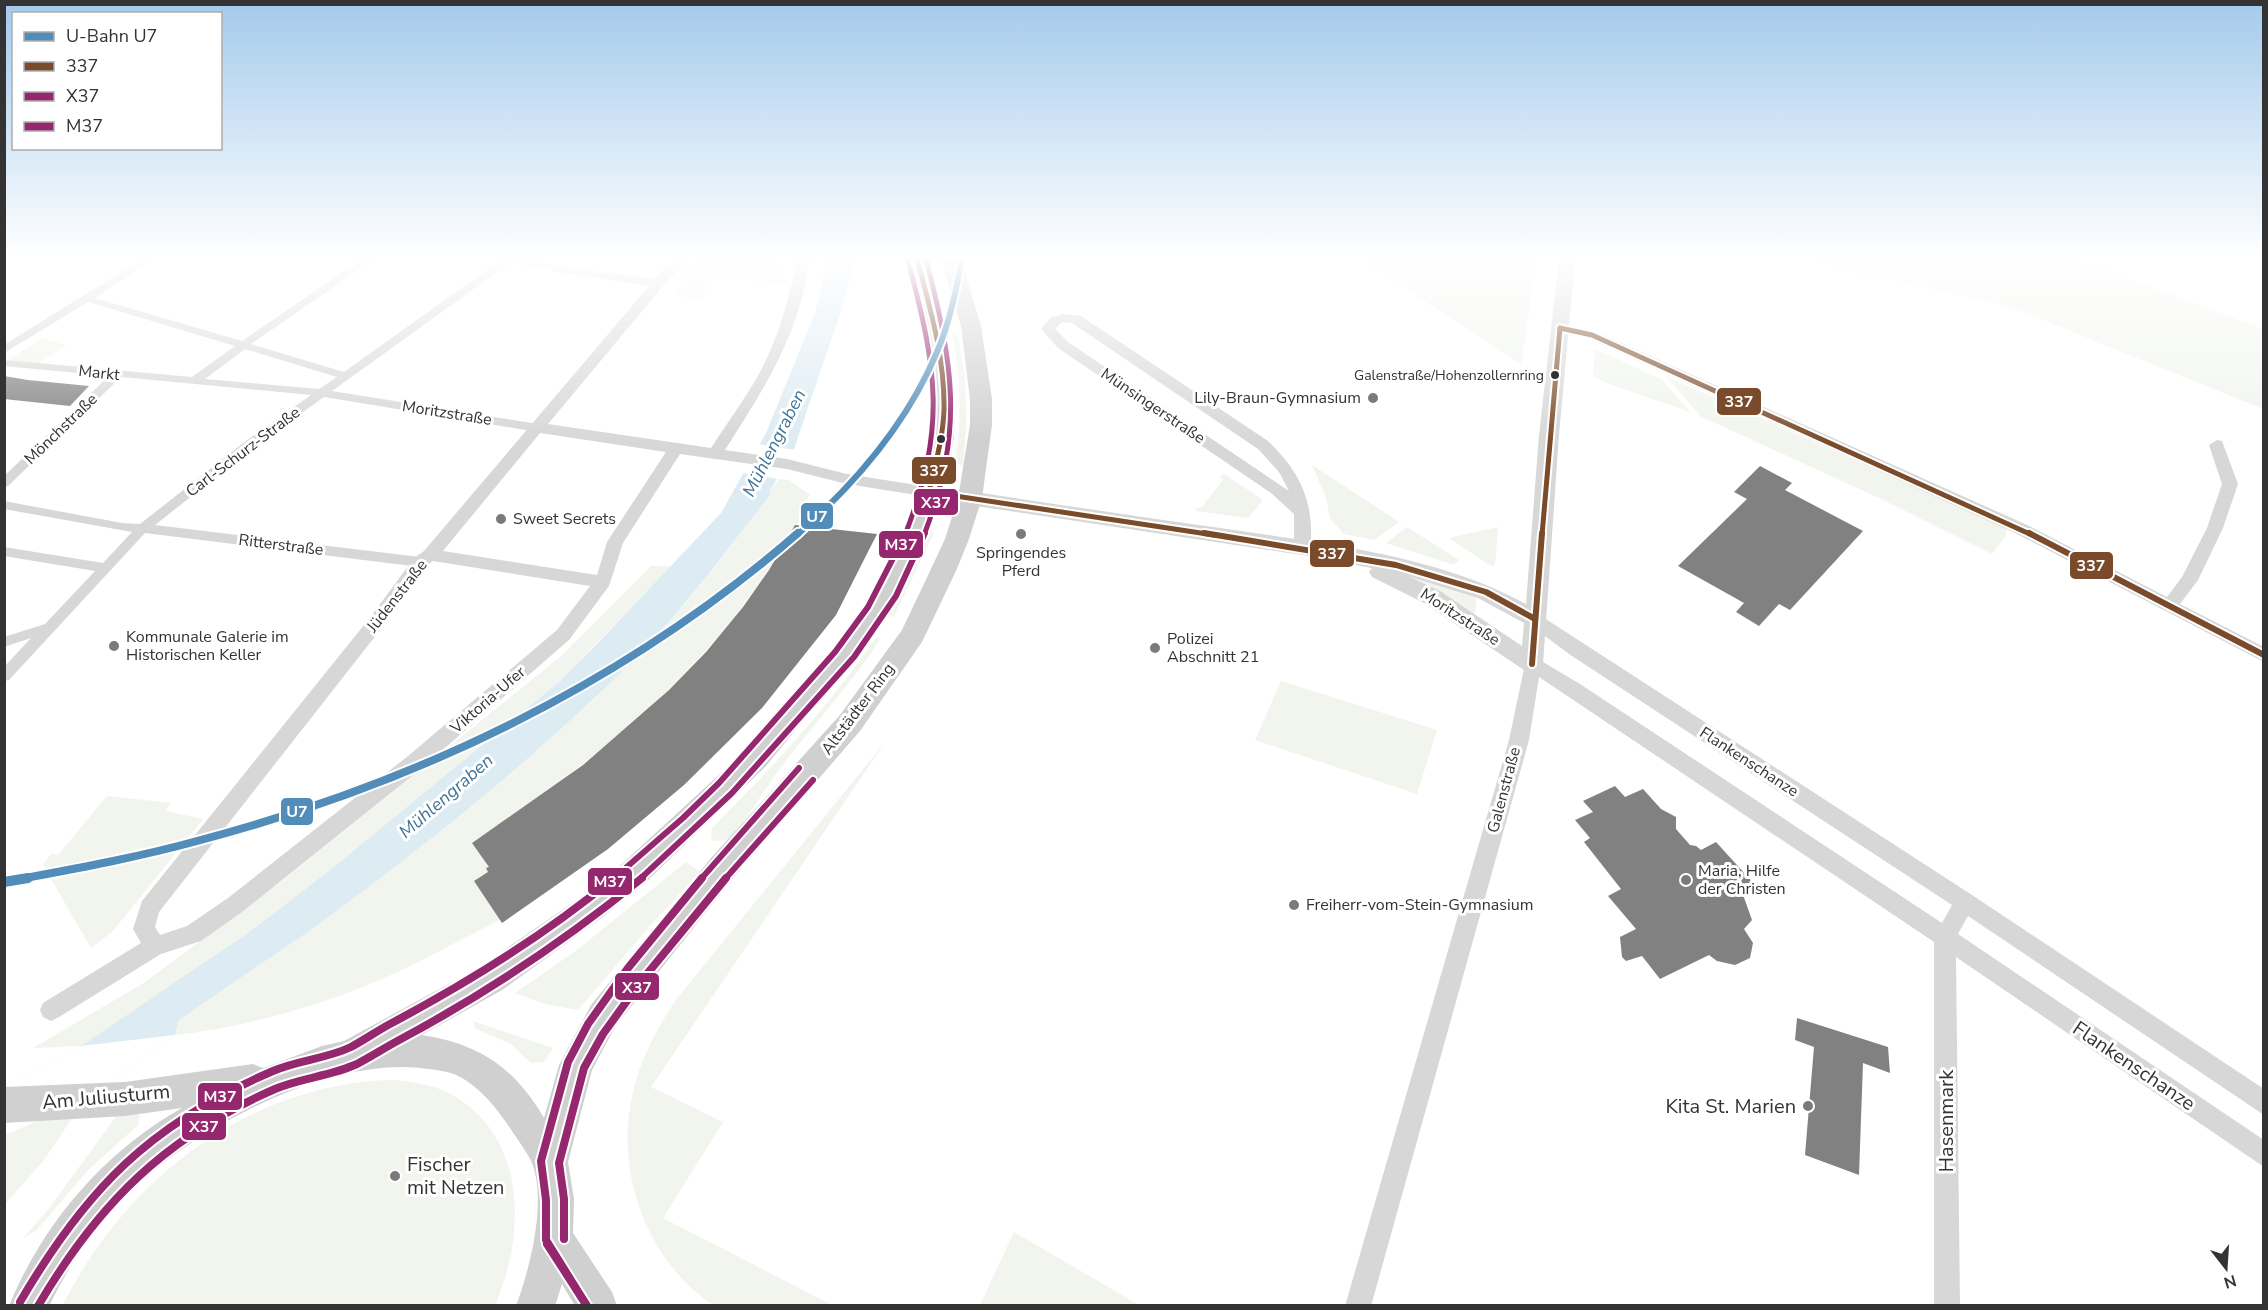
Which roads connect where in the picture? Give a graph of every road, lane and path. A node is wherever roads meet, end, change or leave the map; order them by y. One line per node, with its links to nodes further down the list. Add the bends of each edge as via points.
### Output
1 (51, 320): 14 (street)
2 (159, 320): 13 (street)
3 (279, 320): 13 (street)
4 (424, 320): 17 (street, Carl-Schurz-Straße)
5 (627, 320): 20 (street, Jüdenstraße)
6 (788, 320): 23 (street, via 771,363)
7 (933, 320): 25 (main road, via 944,399 942,440)
8 (969, 320): 26 (main road, Altstädter Ring, via 981,399)
9 (1053, 320): 28 (street, Münsingerstraße, via 1048,329 1063,345 1276,489)
10 (1078, 320): 28 (street, Münsingerstraße, via 1263,445 1283,463 1299,489)
11 (1561, 320): 12 (street, Galenstraße)
12 (1560, 328): 36 (street, via 1620,347 2021,529); 37 (street, Galenstraße)
13 (243, 345): 17 (street); 18 (street)
14 (4, 350)
15 (4, 363): 16 (street, Markt)
16 (117, 375): 18 (street, Markt); 24 (street, Mönchstraße)
17 (345, 376): 19 (street, Carl-Schurz-Straße)
18 (193, 382): 19 (street, Markt)
19 (322, 393): 20 (street, Moritzstraße); 29 (street, Carl-Schurz-Straße)
20 (538, 428): 22 (street, Moritzstraße); 32 (street, Jüdenstraße)
21 (2217, 445): 36 (street, via 2230,484 2215,528 2189,580)
22 (677, 447): 23 (street, Moritzstraße); 35 (street, Viktoria-Ufer, via 615,542)
23 (715, 453): 25 (street, Moritzstraße)
24 (4, 483)
25 (929, 492): 26 (street, Moritzstraße); 47 (main road, via 914,533 867,625 748,766 674,838 592,907 490,979)
26 (970, 498): 30 (street, Moritzstraße); 52 (main road, Altstädter Ring, via 957,539 913,635 850,723 715,877 595,1029 576,1065)
27 (4, 505): 29 (street)
28 (1301, 511): 30 (street, Münsingerstraße)
29 (142, 529): 32 (street, Ritterstraße); 34 (street, Carl-Schurz-Straße)
30 (1302, 548): 33 (street, Moritzstraße)
31 (4, 552): 34 (street)
32 (425, 559): 35 (street, Ritterstraße); 45 (street, Jüdenstraße, via 149,908 144,929)
33 (1354, 559): 37 (street, Moritzstraße, via 1396,565 1486,592); 41 (street, Moritzstraße, via 1432,597)
34 (105, 568): 38 (street, Carl-Schurz-Straße)
35 (603, 582): 45 (street, Viktoria-Ufer, via 563,635 415,762 234,905 193,934)
36 (2170, 605): 40 (street)
37 (1535, 620): 41 (street, Galenstraße); 43 (street, Flankenschanze)
38 (50, 627): 39 (street); 42 (street, Carl-Schurz-Straße)
39 (4, 642)
40 (2264, 655)
41 (1532, 664): 44 (street, Flankenschanze); 57 (street, Galenstraße, via 1518,740)
42 (4, 676)
43 (1965, 902): 44 (street); 49 (street, Flankenschanze)
44 (1945, 937): 51 (street, Flankenschanze); 58 (street, Hasenmark)
45 (155, 946): 46 (street, Viktoria-Ufer)
46 (51, 1010)
47 (349, 1057): 48 (main road); 52 (main road, via 414,1050 451,1056 475,1068 506,1093)
48 (278, 1077): 50 (main road, Am Juliusturm, via 125,1099); 54 (main road, via 198,1117 121,1174 60,1248)
49 (2264, 1103)
50 (4, 1105)
51 (2264, 1155)
52 (549, 1162): 53 (main road, via 555,1199)
53 (555, 1239): 55 (main road); 56 (main road)
54 (28, 1305)
55 (535, 1305)
56 (598, 1305)
57 (1358, 1305)
58 (1947, 1305)

